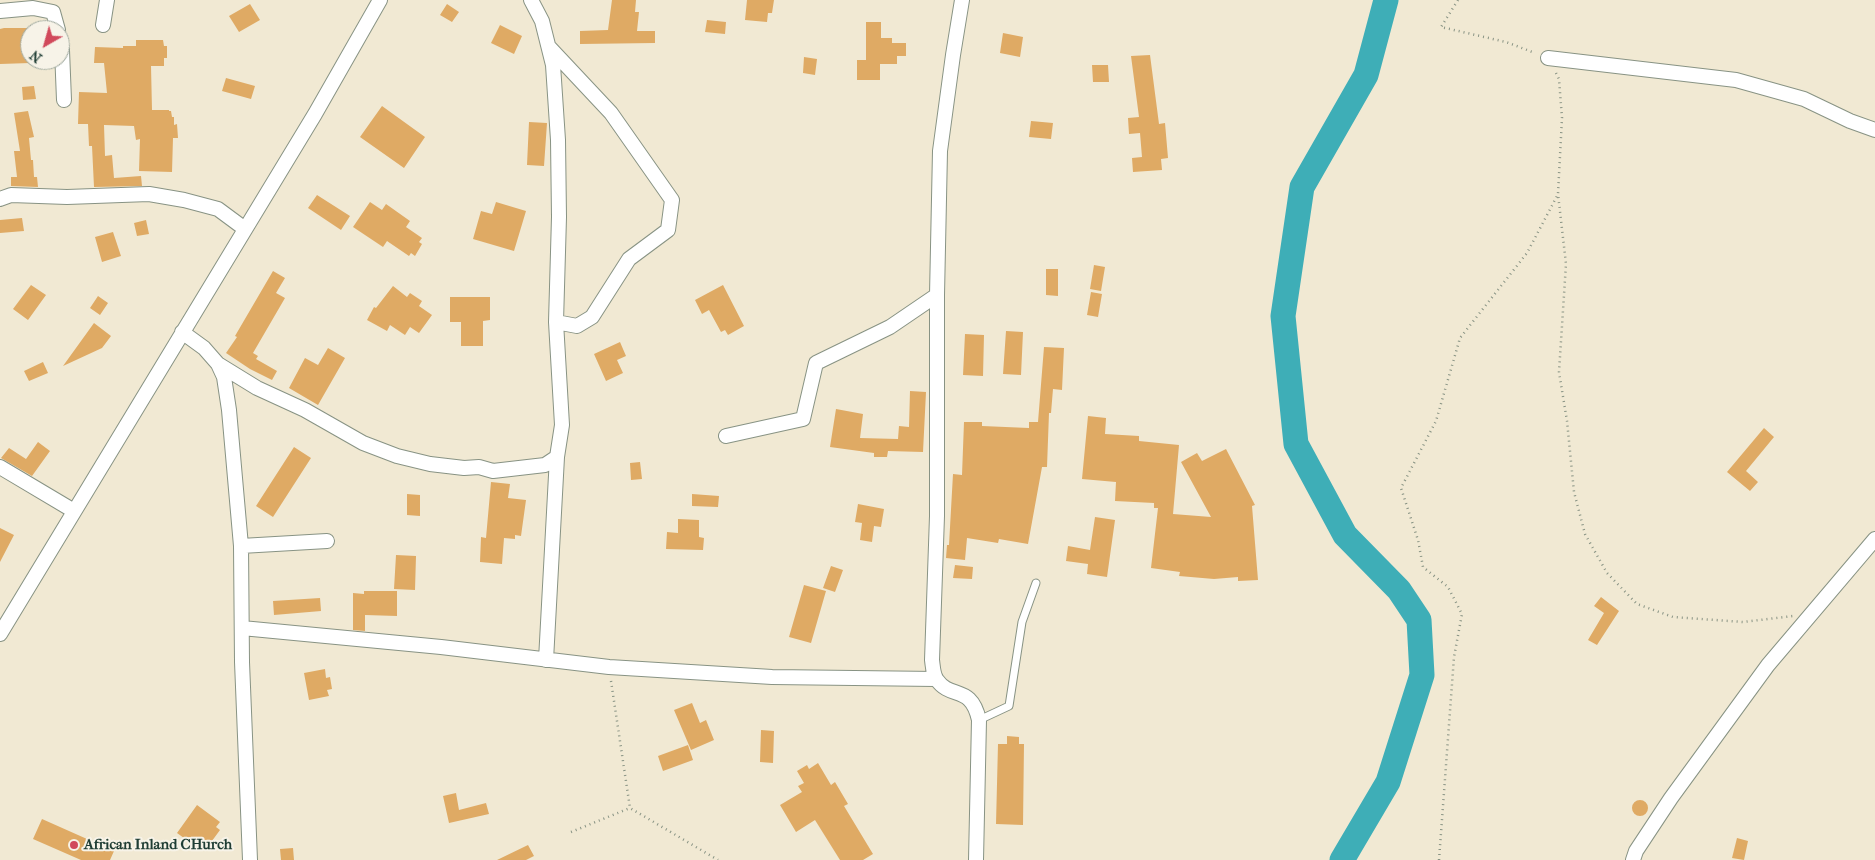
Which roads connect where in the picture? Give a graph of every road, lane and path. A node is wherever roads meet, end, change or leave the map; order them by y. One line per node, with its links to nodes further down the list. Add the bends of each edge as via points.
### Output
1 (108, 0): 8 (street)
2 (380, 0): 16 (street)
3 (531, 0): 9 (street, via 542,21)
4 (962, 0): 17 (street, via 940,151)
5 (1458, 0): 10 (path, via 1441,27 1506,42)
6 (0, 11): 7 (street, via 33,8 53,12)
7 (55, 20)
8 (103, 25)
9 (547, 45): 18 (street, via 553,66 558,140); 18 (street, via 611,113 672,200 668,230 629,259 592,317 577,326)
10 (1548, 58): 13 (street, via 1736,80 1804,99); 14 (path, via 1559,79 1562,118)
11 (63, 70): 12 (street)
12 (64, 100)
13 (1875, 130)
14 (1558, 194): 29 (path, via 1566,264 1559,372 1574,492 1584,534 1607,573 1637,604 1673,618 1743,622); 41 (path, via 1527,253 1460,338 1436,421 1401,488 1423,567 1448,586 1462,614 1454,657)
15 (0, 199): 16 (street, via 11,195 149,194 218,209)
16 (245, 228): 19 (street)
17 (937, 295): 21 (street, via 890,327 816,363 803,419); 34 (street, via 932,660)
18 (556, 322): 22 (street, via 562,426)
19 (182, 332): 20 (street, via 204,348); 24 (street)
20 (218, 364): 22 (street, via 363,443 397,456 430,464 493,471 545,465); 27 (street, via 224,377 229,410)
21 (726, 436)
22 (557, 457): 32 (street)
23 (0, 467): 24 (street)
24 (74, 511): 31 (street)
25 (1875, 539): 29 (street)
26 (326, 541): 27 (street)
27 (241, 546): 30 (street)
28 (1036, 583): 35 (lane, via 1022,622 1008,706)
29 (1812, 614): 42 (street, via 1768,665 1671,798)
30 (242, 628): 32 (street); 38 (street)
31 (0, 634)
32 (546, 660): 33 (street)
33 (609, 667): 34 (street, via 772,677); 36 (path)
34 (936, 679): 35 (street, via 943,686 965,695 976,706)
35 (979, 720): 40 (street)
36 (630, 808): 37 (path); 39 (path)
37 (571, 832)
38 (250, 860)
39 (718, 860)
40 (976, 860)
41 (1439, 860)
42 (1633, 860)

